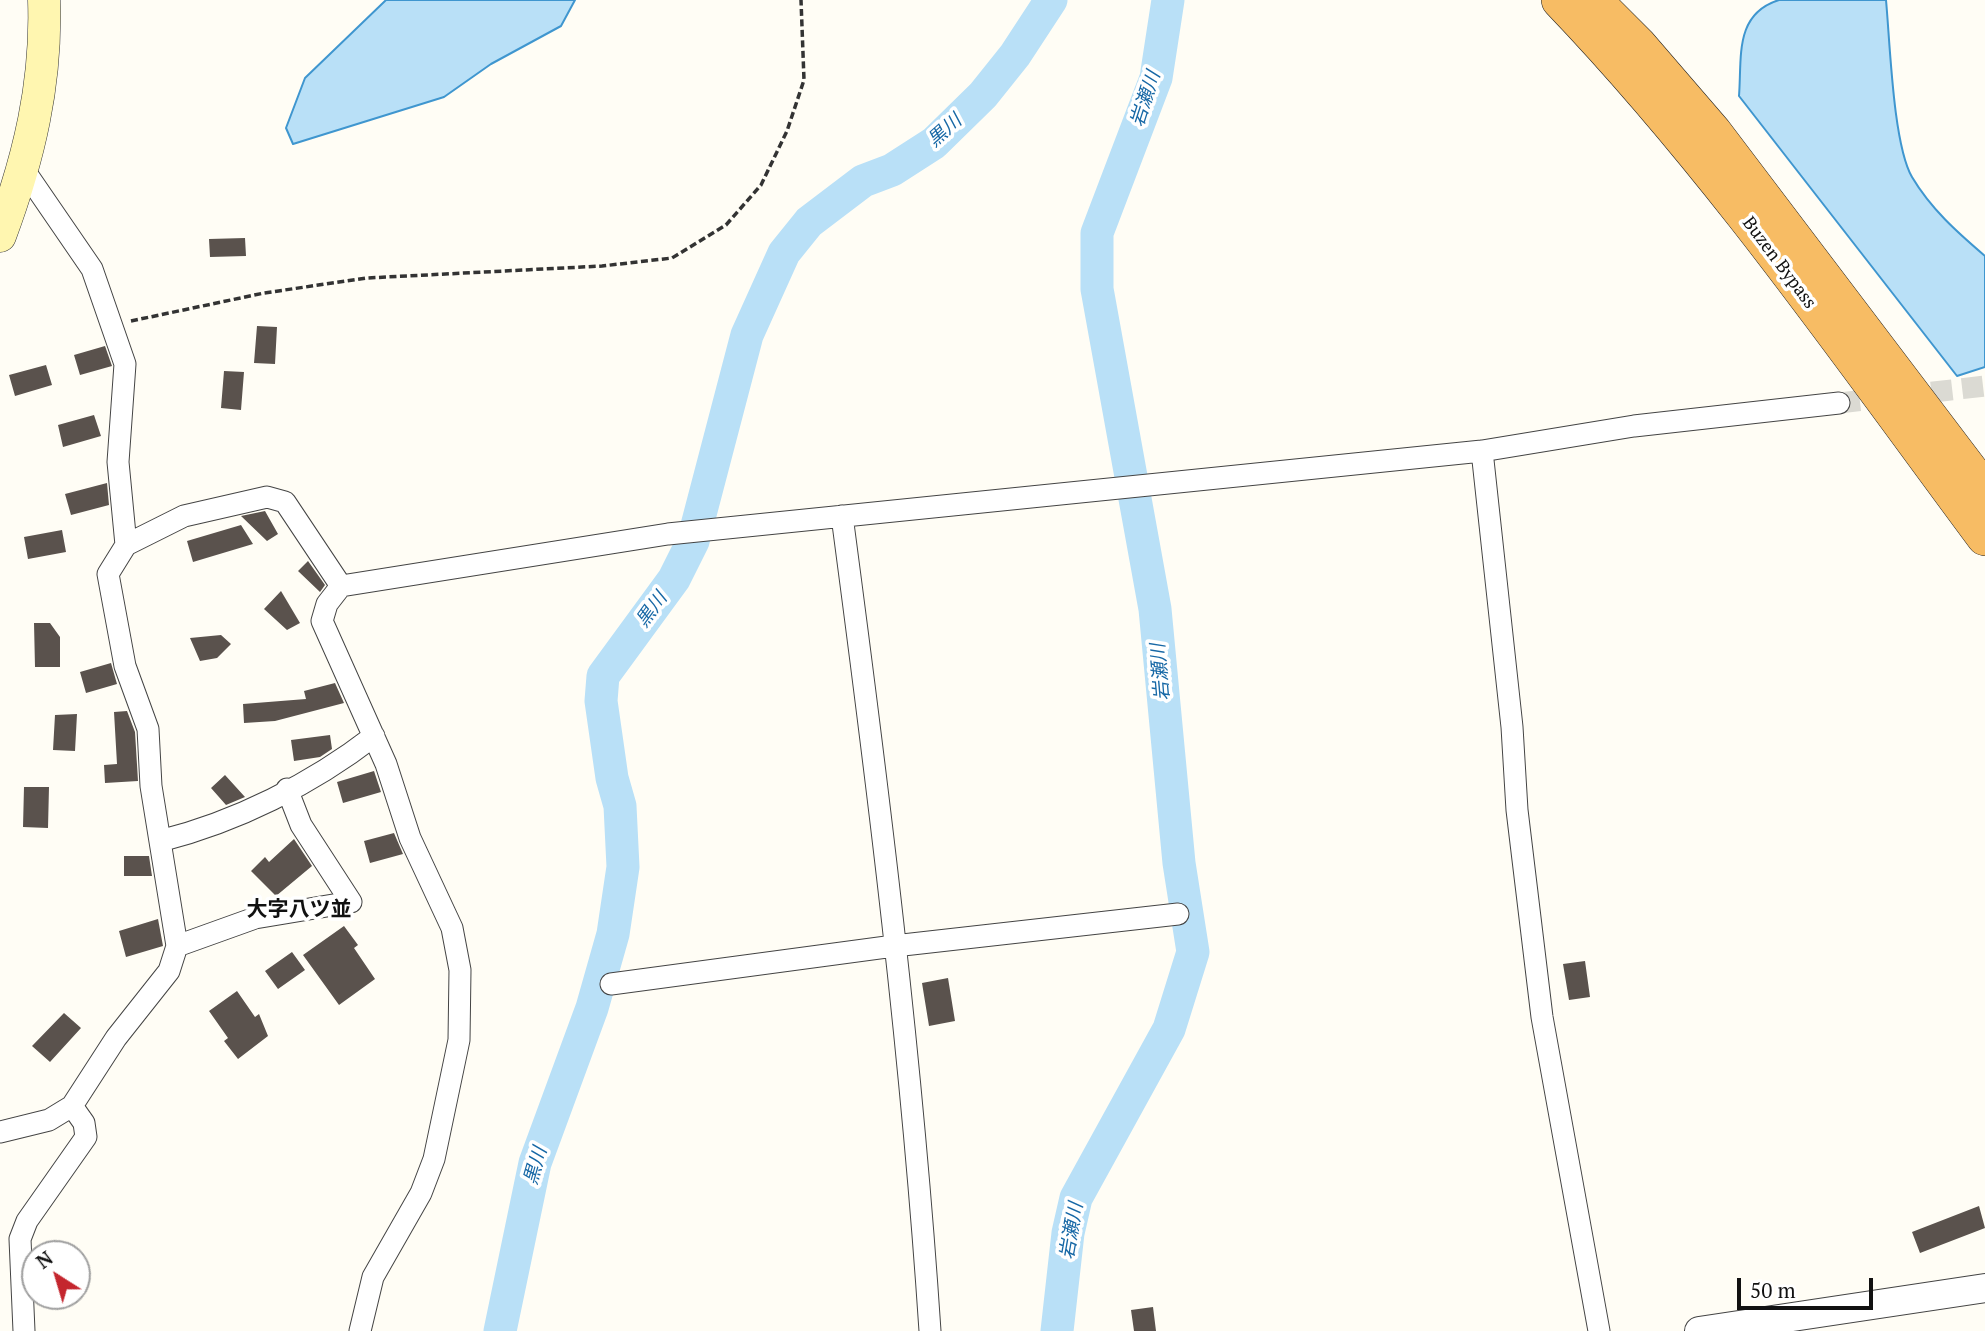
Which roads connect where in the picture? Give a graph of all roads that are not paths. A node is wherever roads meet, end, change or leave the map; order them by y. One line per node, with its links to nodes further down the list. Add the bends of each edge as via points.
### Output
1 (44, 0): 4 (main road, via 39,104)
2 (1560, 0): 10 (highway, Buzen Bypass, via 1693,148)
3 (1592, 0): 8 (highway, Buzen Bypass, via 1638,45 1713,132)
4 (22, 167): 5 (main road); 11 (street, via 92,269 125,364 118,462)
5 (0, 236)
6 (1839, 403): 7 (street, via 1634,426)
7 (1482, 451): 9 (street); 26 (street, via 1542,1017)
8 (1985, 491)
9 (842, 516): 12 (street, via 668,534); 18 (street)
10 (1985, 537)
11 (126, 545): 12 (street, via 184,516 267,496 285,502); 15 (street, via 108,574 125,666 148,729)
12 (341, 586): 13 (street, via 327,604 322,621)
13 (374, 736): 14 (street, via 340,762); 24 (street, via 410,838 452,928 460,970 461,1014 434,1159 421,1193 373,1277)
14 (287, 789): 15 (street, via 211,828); 17 (street, via 301,825 351,901 255,918)
15 (160, 841): 17 (street)
16 (1178, 914): 18 (street)
17 (177, 946): 20 (street, via 169,971 116,1038)
18 (894, 946): 19 (street); 25 (street, via 919,1171)
19 (611, 984)
20 (72, 1106): 21 (street, via 49,1119); 23 (street, via 84,1123 86,1137 20,1239)
21 (0, 1132)
22 (1985, 1288): 27 (street)
23 (24, 1331)
24 (359, 1331)
25 (930, 1331)
26 (1598, 1331)
27 (1699, 1331)

